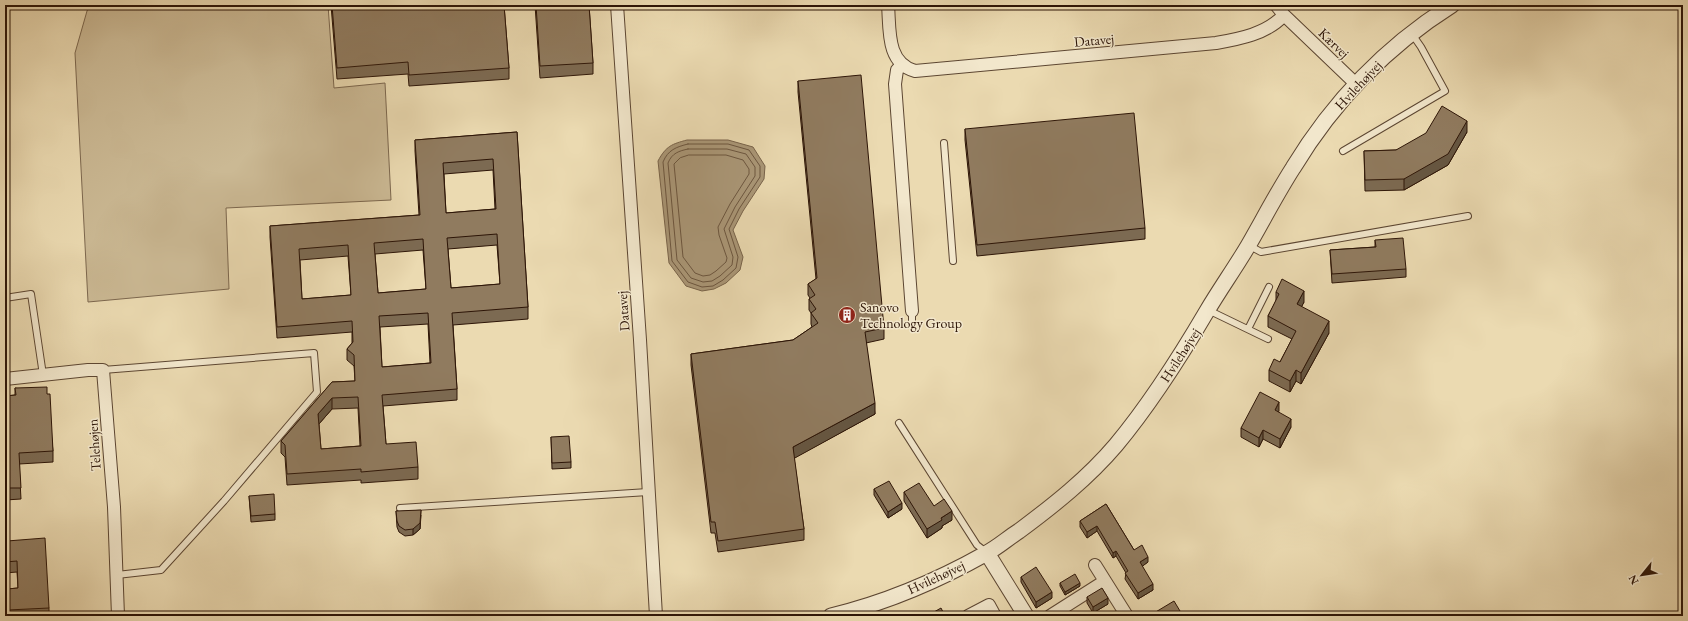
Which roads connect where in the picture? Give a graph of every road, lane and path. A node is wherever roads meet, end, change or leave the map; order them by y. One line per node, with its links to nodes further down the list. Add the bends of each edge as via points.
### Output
1 (617, 5): 24 (street, Datavej)
2 (888, 5): 7 (street, via 893,52)
3 (1276, 5): 5 (street, Kærvej)
4 (1443, 7): 6 (street, Hvilehøjvej)
5 (1284, 16): 7 (street, Datavej, via 1247,37 1216,43 927,71 915,71); 8 (street, Kærvej)
6 (1411, 33): 8 (street, Hvilehøjvej); 10 (lane, via 1445,91)
7 (902, 65): 17 (street, via 898,70 895,84)
8 (1356, 84): 12 (street, Hvilehøjvej, via 1324,122 1293,167)
9 (944, 143): 13 (lane)
10 (1343, 150)
11 (1468, 216): 12 (lane, via 1261,252)
12 (1248, 245): 16 (street, Hvilehøjvej)
13 (953, 261)
14 (1269, 287): 18 (lane)
15 (5, 298): 21 (lane, via 31,294)
16 (1208, 310): 18 (lane); 26 (street, Hvilehøjvej, via 1185,350 1115,447 1076,486)
17 (912, 317)
18 (1248, 329): 19 (lane)
19 (1268, 339)
20 (103, 370): 21 (street); 28 (street, Telehøjen); 28 (lane, via 314,353 317,392 161,570)
21 (43, 375): 22 (street)
22 (5, 379)
23 (899, 423): 26 (lane, via 977,545)
24 (648, 492): 25 (lane); 31 (street, Datavej)
25 (400, 508)
26 (987, 553): 32 (street, Hvilehøjvej, via 917,587 862,609); 35 (street)
27 (1095, 565): 29 (street)
28 (117, 575): 30 (street, Telehøjen)
29 (1105, 581): 36 (street); 37 (street)
30 (118, 616)
31 (656, 616)
32 (831, 616)
33 (968, 616): 34 (street, via 989,605)
34 (995, 616)
35 (1026, 616)
36 (1050, 616)
37 (1127, 616)

